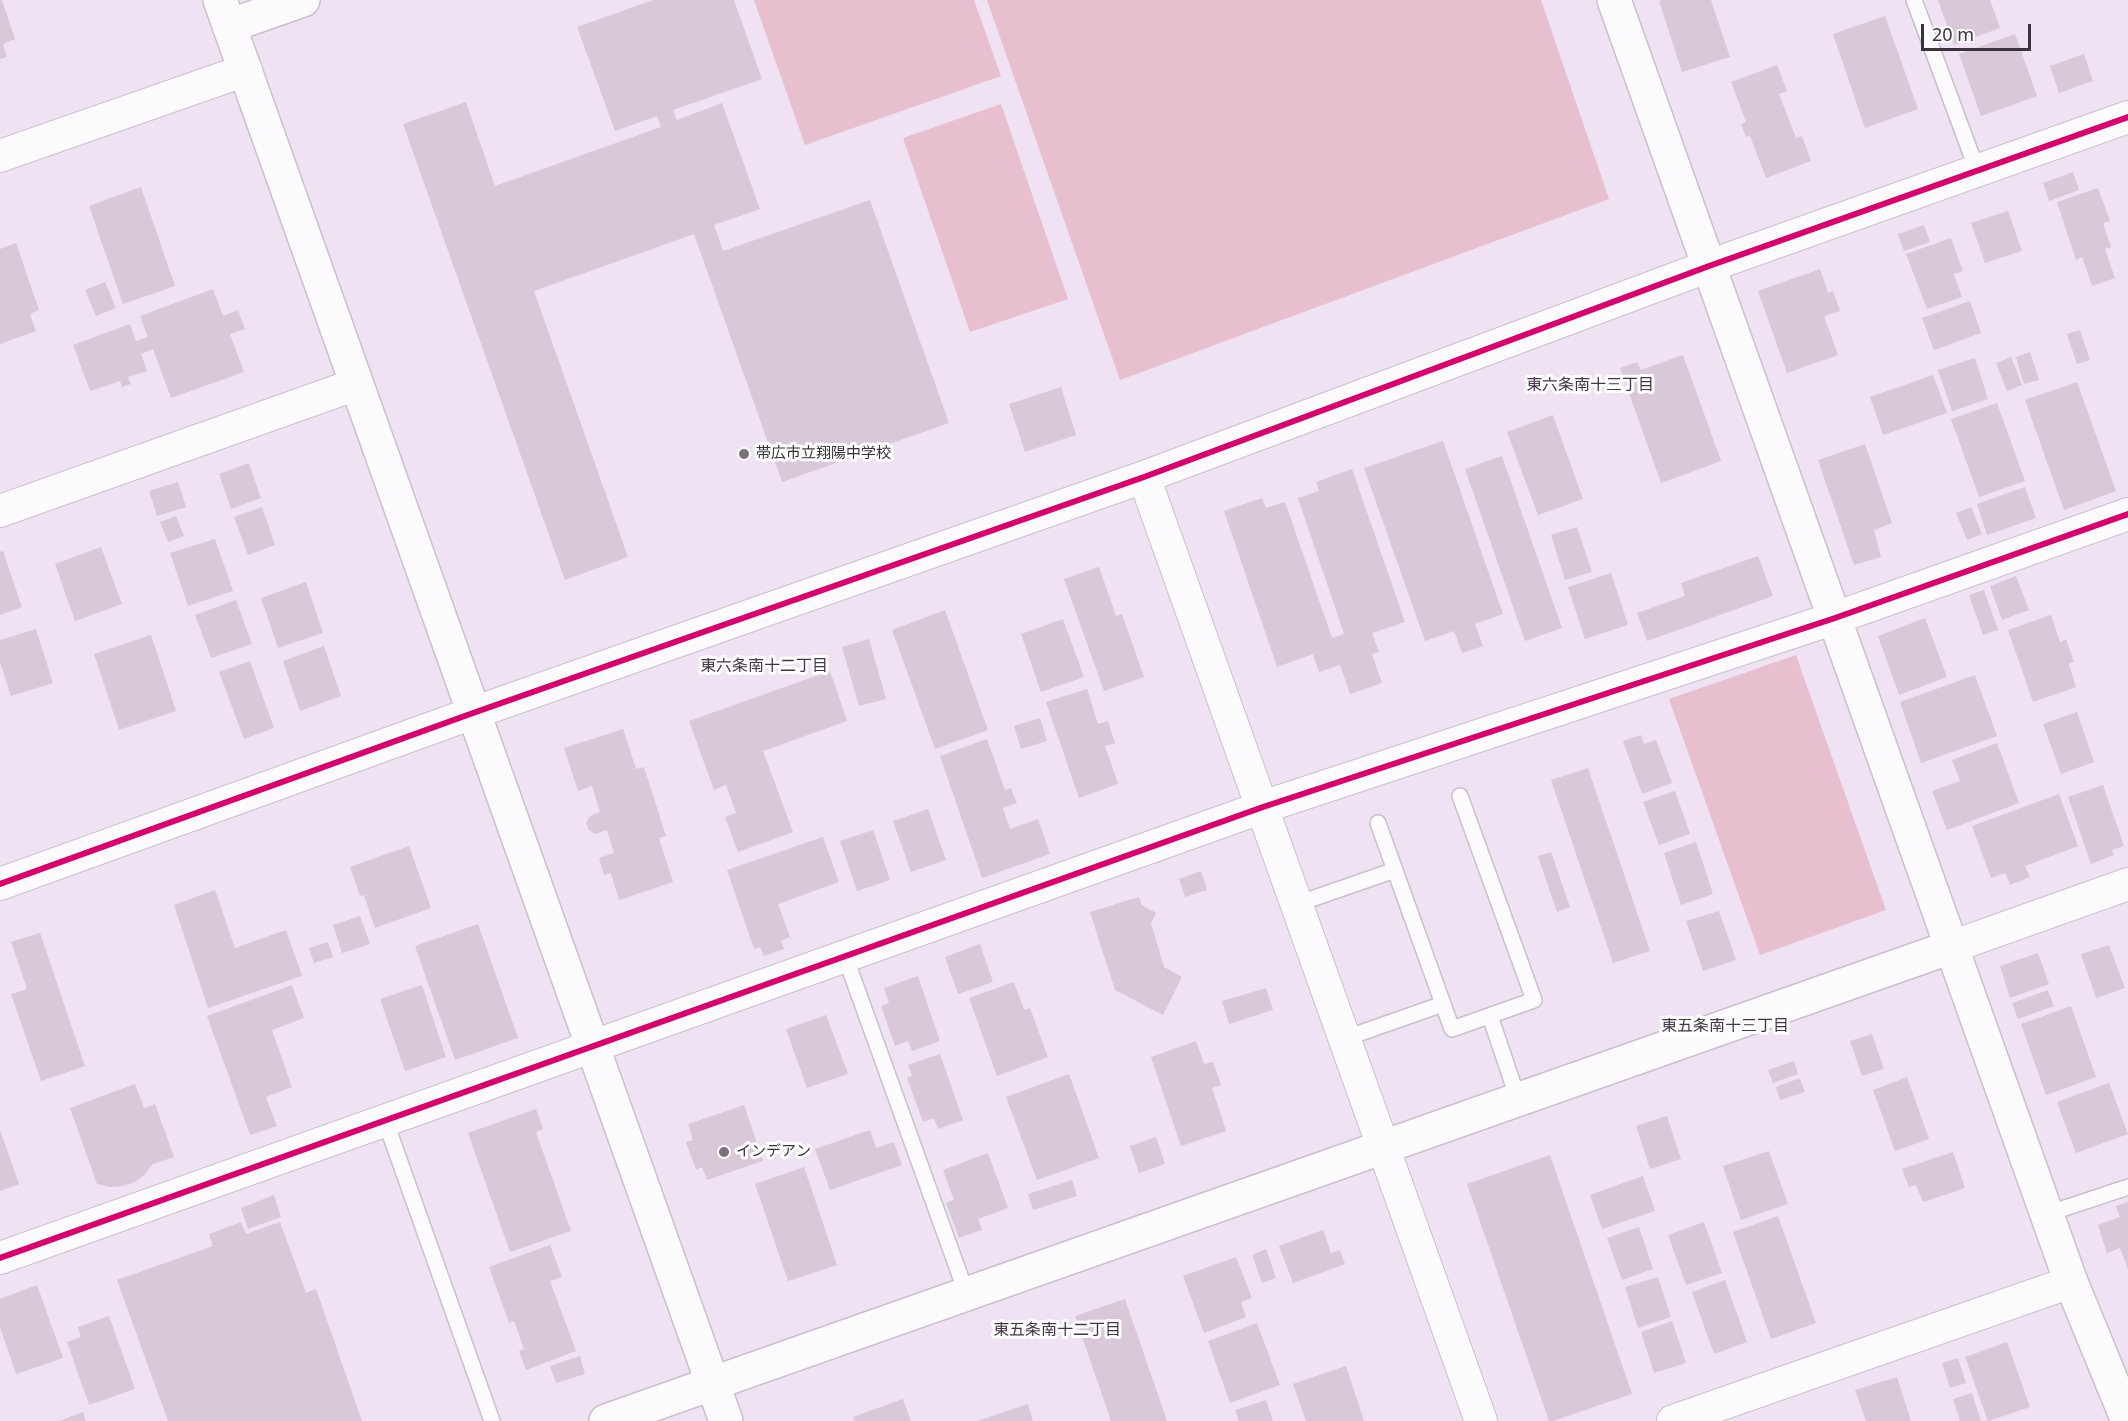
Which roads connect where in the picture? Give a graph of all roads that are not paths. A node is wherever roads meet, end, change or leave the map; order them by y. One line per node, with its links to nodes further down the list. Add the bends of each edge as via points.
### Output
1 (303, 0): 4 (street)
2 (1614, 0): 9 (street)
3 (1914, 0): 8 (lane)
4 (224, 13): 5 (street)
5 (246, 70): 7 (street); 10 (street)
6 (2128, 117): 8 (street)
7 (0, 156)
8 (1977, 170): 9 (street)
9 (1708, 266): 11 (street); 14 (street)
10 (357, 384): 12 (street); 15 (street)
11 (1144, 477): 15 (street); 17 (street)
12 (0, 511)
13 (2128, 514): 14 (street)
14 (1835, 618): 17 (street); 23 (street)
15 (473, 713): 21 (street); 28 (street)
16 (1460, 796): 26 (lane, via 1534,1000)
17 (1263, 807): 22 (street); 24 (street)
18 (1378, 823): 19 (lane)
19 (1395, 870): 22 (lane); 25 (lane)
20 (2128, 884): 23 (street)
21 (0, 885)
22 (1298, 904): 27 (street)
23 (1952, 947): 29 (street); 33 (street)
24 (845, 956): 28 (street); 36 (lane)
25 (1443, 1004): 26 (lane, via 1452,1029); 27 (lane)
26 (1490, 1016): 29 (lane)
27 (1346, 1038): 31 (street)
28 (592, 1046): 30 (street); 37 (street)
29 (1518, 1099): 31 (street)
30 (385, 1120): 34 (street); 38 (lane)
31 (1384, 1146): 36 (street); 41 (street)
32 (2128, 1187): 33 (lane)
33 (2047, 1214): 35 (street)
34 (0, 1258)
35 (2072, 1282): 42 (street); 43 (street)
36 (967, 1295): 37 (street)
37 (712, 1383): 39 (street); 40 (street)
38 (492, 1421)
39 (606, 1421)
40 (726, 1421)
41 (1481, 1421)
42 (1673, 1421)
43 (2128, 1421)

